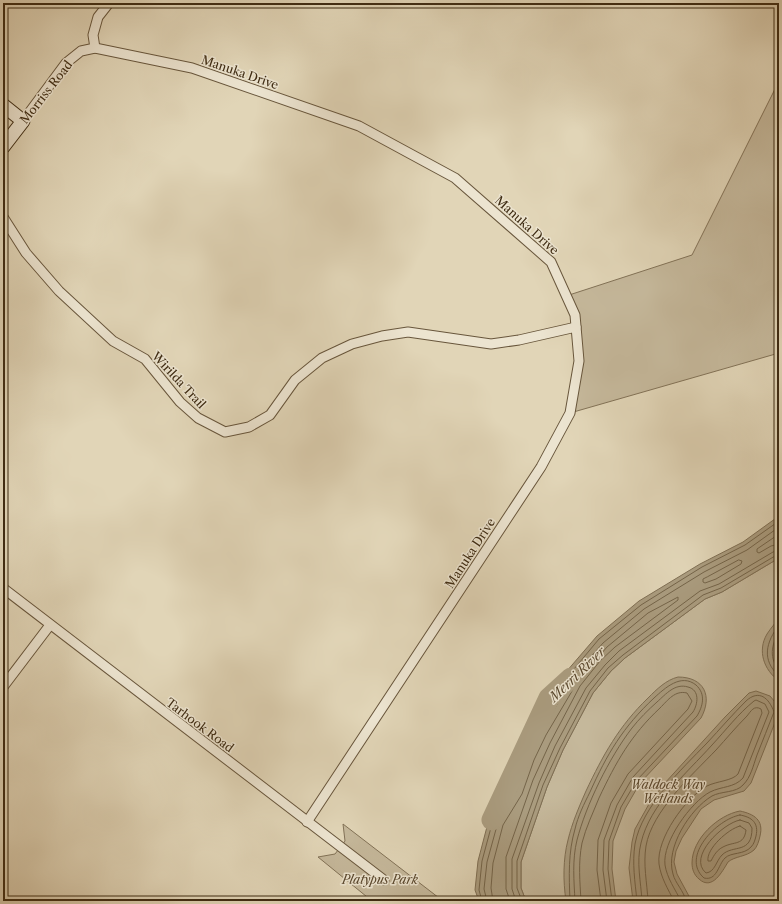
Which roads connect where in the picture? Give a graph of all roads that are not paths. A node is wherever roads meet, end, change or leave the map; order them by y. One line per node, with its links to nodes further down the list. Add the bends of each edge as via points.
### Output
1 (109, 3): 2 (street, via 98,18 93,35)
2 (95, 48): 4 (street, Morriss Road, via 81,51 66,63); 7 (street, Manuka Drive, via 192,68 359,126 455,178 551,262 575,316)
3 (3, 105): 4 (street)
4 (23, 121): 5 (street, Morriss Road)
5 (3, 147)
6 (3, 217): 7 (street, Wirilda Trail, via 26,253 59,291 113,341 144,359 180,402 198,418 225,432 249,427 270,415 295,380 322,358 352,344 408,332 490,344)
7 (576, 327): 11 (street, Manuka Drive, via 579,361 570,413 544,460)
8 (3, 588): 9 (street, Tarhook Road)
9 (50, 625): 10 (street); 11 (street, Tarhook Road)
10 (3, 687)
11 (308, 822): 12 (street, Tarhook Road)
12 (384, 880)

